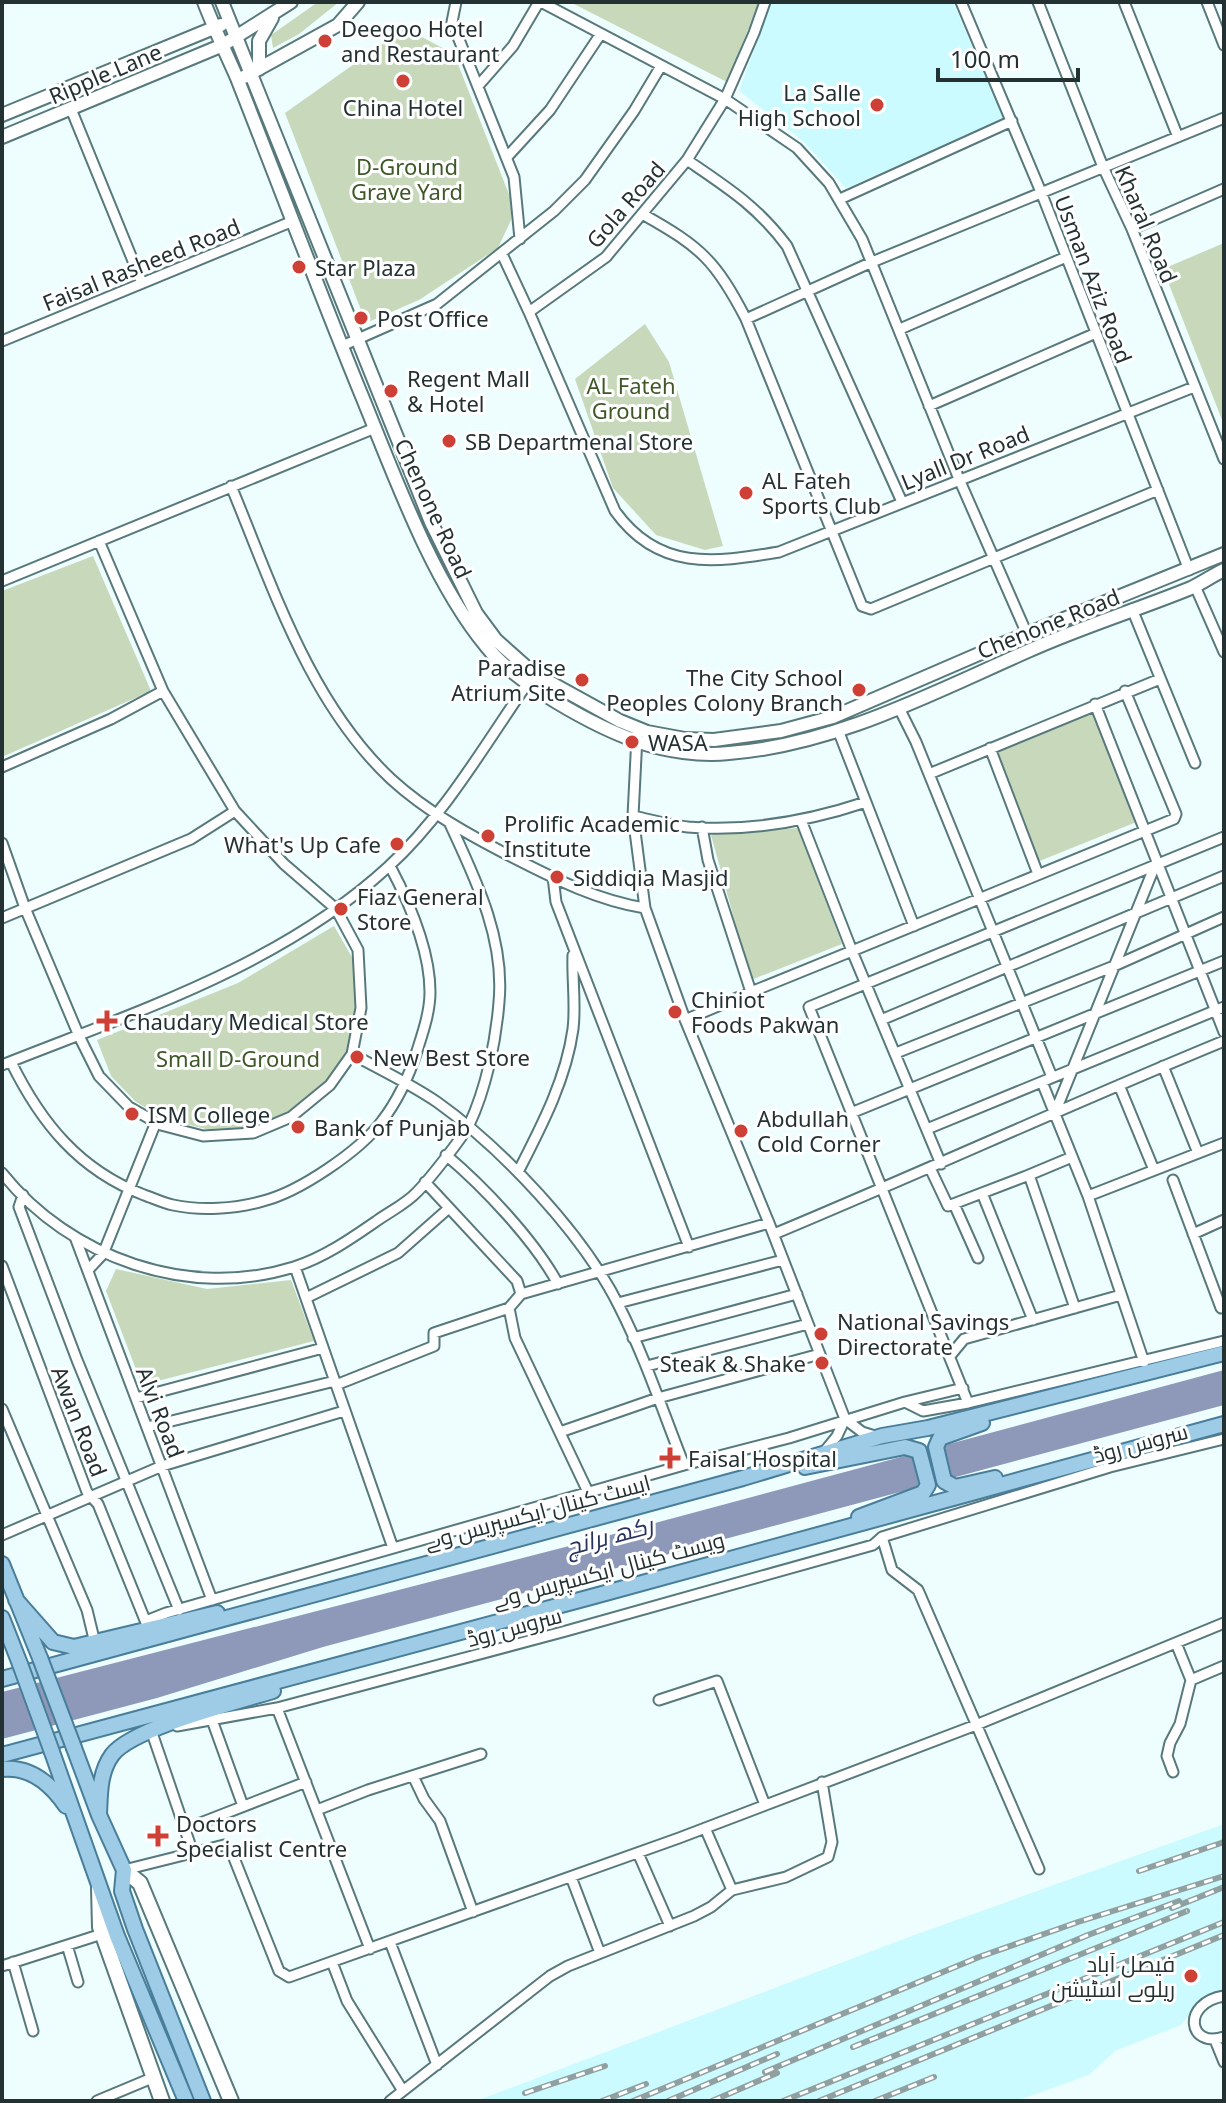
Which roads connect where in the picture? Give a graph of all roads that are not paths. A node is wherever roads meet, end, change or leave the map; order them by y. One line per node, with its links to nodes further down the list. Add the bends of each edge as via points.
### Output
1 (204, 2): 14 (street, Chenone Road)
2 (222, 2): 13 (street, Chenone Road)
3 (291, 2): 12 (street, Ripple Lane)
4 (358, 2): 20 (street, via 338,25)
5 (456, 2): 22 (street, via 452,22)
6 (540, 2): 15 (street); 22 (street, via 513,46)
7 (765, 2): 23 (street, Gola Road)
8 (961, 2): 27 (street, Usman Aziz Road)
9 (1038, 2): 32 (street, Kharal Road)
10 (1124, 2): 29 (street)
11 (1207, 2): 18 (street)
12 (273, 15): 16 (street, Ripple Lane); 20 (street, via 259,41)
13 (229, 22): 14 (street, Ripple Lane); 16 (street, Chenone Road)
14 (214, 28): 17 (street, Chenone Road); 25 (street, Ripple Lane)
15 (600, 35): 19 (street); 30 (street, via 559,98)
16 (238, 38): 17 (street, Ripple Lane); 20 (street, Chenone Road)
17 (223, 45): 21 (street, Chenone Road); 24 (street, Ripple Lane)
18 (1224, 45)
19 (661, 66): 23 (street); 39 (street, via 585,180)
20 (255, 72): 21 (street); 49 (street, Chenone Road)
21 (238, 80): 37 (street, Chenone Road)
22 (478, 86): 30 (street)
23 (725, 99): 31 (street, Gola Road); 35 (street, via 797,148)
24 (71, 109): 28 (street, Ripple Lane); 43 (street)
25 (2, 115)
26 (1224, 118): 29 (street)
27 (1012, 121): 34 (street, Usman Aziz Road); 35 (street)
28 (2, 137)
29 (1178, 137): 32 (street)
30 (507, 157): 39 (street)
31 (687, 160): 36 (street, Gola Road); 44 (street, via 766,218 787,246)
32 (1103, 167): 34 (street); 38 (street, Kharal Road)
33 (1224, 189): 38 (street)
34 (1041, 192): 41 (street, Usman Aziz Road); 42 (street)
35 (840, 199): 42 (street)
36 (644, 215): 45 (street, Gola Road, via 606,257); 46 (street, via 684,237 708,258)
37 (293, 221): 43 (street, Faisal Rasheed Road); 51 (street, Chenone Road)
38 (1132, 229): 52 (street, Kharal Road)
39 (520, 239): 40 (street)
40 (502, 254): 45 (street, Lyall Dr Road); 49 (street, via 437,304)
41 (1066, 257): 47 (street); 48 (street, Usman Aziz Road)
42 (872, 262): 44 (street); 47 (street)
43 (142, 283): 50 (street, Faisal Rasheed Road)
44 (807, 290): 46 (street); 60 (street)
45 (529, 312): 61 (street, Lyall Dr Road, via 606,493 638,538 669,555 706,560 779,552)
46 (746, 319): 61 (street)
47 (900, 329): 53 (street)
48 (1096, 333): 53 (street); 54 (street, Usman Aziz Road)
49 (357, 339): 51 (street); 79 (street, Chenone Road, via 431,522 476,613 496,640 533,673)
50 (2, 341)
51 (342, 346): 55 (street, Chenone Road)
52 (1194, 387): 54 (street, Lyall Dr Road); 56 (street, Kharal Road)
53 (929, 406): 57 (street)
54 (1127, 411): 57 (street, Lyall Dr Road); 59 (street, Usman Aziz Road)
55 (375, 428): 58 (street); 73 (street, Chenone Road, via 438,570 486,647)
56 (1224, 459)
57 (959, 479): 60 (street, Lyall Dr Road); 64 (street)
58 (231, 486): 62 (street); 86 (street, via 297,644 322,689 368,755)
59 (1158, 490): 64 (street); 65 (street, Usman Aziz Road)
60 (902, 502): 61 (street, Lyall Dr Road)
61 (833, 530): 64 (street, via 858,599 871,609)
62 (99, 541): 67 (street); 74 (street)
63 (1224, 554): 65 (street, Chenone Road)
64 (993, 558): 70 (street)
65 (1189, 570): 70 (street, Chenone Road)
66 (1224, 570): 68 (street, Chenone Road)
67 (2, 581)
68 (1195, 586): 69 (street, Chenone Road); 71 (street)
69 (1132, 609): 72 (street); 77 (street, Chenone Road)
70 (1027, 634): 79 (street, Chenone Road, via 848,712 781,731 714,740)
71 (1224, 652)
72 (1160, 679): 75 (street); 81 (street)
73 (527, 684): 79 (street, Chenone Road); 86 (street)
74 (163, 691): 82 (street); 85 (street)
75 (1125, 691): 76 (street); 91 (street, via 1176,814)
76 (1095, 704): 80 (street); 91 (street)
77 (899, 708): 78 (street, Chenone Road); 83 (street)
78 (838, 730): 79 (street, Chenone Road, via 726,754 698,753); 84 (street)
79 (637, 735): 87 (street)
80 (990, 748): 83 (street); 96 (street)
81 (1195, 763)
82 (2, 767)
83 (929, 774): 99 (street)
84 (866, 802): 88 (street); 107 (street)
85 (235, 811): 101 (street, via 191,839); 103 (street)
86 (438, 814): 89 (street); 95 (street)
87 (633, 816): 90 (street); 102 (street)
88 (801, 820): 90 (street); 111 (street)
89 (450, 824): 98 (street); 140 (street, via 495,933 500,1000 491,1059)
90 (702, 827): 117 (street)
91 (1145, 829): 94 (street); 96 (street)
92 (1224, 837): 94 (street)
93 (2, 843): 101 (street)
94 (1156, 863): 100 (street); 104 (street); 108 (street)
95 (390, 866): 103 (street); 134 (street, via 408,901 430,991 425,1028)
96 (1038, 874): 99 (street)
97 (1224, 876): 100 (street)
98 (553, 877): 102 (street); 110 (street, via 556,902)
99 (980, 898): 107 (street); 108 (street)
100 (1170, 898): 104 (street); 109 (street)
101 (25, 908): 106 (street); 124 (street)
102 (645, 908): 121 (street)
103 (336, 909): 124 (street, via 235,970); 128 (street, via 358,950 361,1008)
104 (1136, 913): 113 (street); 114 (street)
105 (1224, 917): 109 (street)
106 (2, 918)
107 (914, 926): 111 (street)
108 (993, 932): 114 (street); 116 (street)
109 (1185, 933): 113 (street); 115 (street)
110 (574, 948): 149 (street, via 567,1064); 166 (street)
111 (852, 951): 116 (street); 117 (street)
112 (1224, 961): 115 (street)
113 (1114, 966): 118 (street); 120 (street)
114 (1007, 967): 118 (street); 122 (street)
115 (1199, 971): 119 (street); 120 (street)
116 (866, 984): 122 (street); 138 (street, via 811,1005 808,1011)
117 (751, 992): 121 (street)
118 (1022, 1002): 125 (street); 127 (street)
119 (1220, 1009): 123 (street); 131 (street)
120 (1096, 1013): 125 (street); 131 (street)
121 (685, 1020): 162 (street)
122 (881, 1020): 127 (street)
123 (1224, 1032)
124 (79, 1036): 129 (street); 139 (street, via 99,1076 129,1107)
125 (1036, 1038): 132 (street); 136 (street)
126 (1224, 1041): 130 (street)
127 (896, 1053): 136 (street)
128 (352, 1054): 134 (street); 139 (street, via 330,1085 291,1117 253,1133 203,1136)
129 (6, 1064): 154 (street, via 49,1128 89,1165)
130 (1163, 1066): 135 (street); 143 (street)
131 (1073, 1069): 132 (street); 137 (street)
132 (1052, 1077): 133 (street)
133 (1042, 1082): 137 (street); 141 (street)
134 (406, 1083): 140 (street); 154 (street, via 381,1123 349,1155 265,1201 217,1208 172,1205)
135 (1119, 1085): 137 (street); 148 (street)
136 (910, 1089): 138 (street); 141 (street)
137 (1055, 1111): 145 (street); 146 (street)
138 (851, 1113): 155 (street)
139 (156, 1122): 154 (street)
140 (468, 1126): 144 (street); 149 (street)
141 (927, 1129): 146 (street)
142 (1224, 1143): 143 (street)
143 (1198, 1153): 148 (street)
144 (446, 1155): 153 (street); 174 (street, via 537,1252)
145 (1072, 1157): 151 (street); 158 (street)
146 (941, 1164): 147 (street)
147 (930, 1168): 155 (street); 159 (street, via 946,1206)
148 (1154, 1170): 158 (street)
149 (518, 1172): 173 (street)
150 (2, 1173): 157 (street)
151 (1029, 1175): 156 (street); 181 (street)
152 (1173, 1180): 164 (street)
153 (425, 1182): 160 (street); 171 (street, via 342,1245)
154 (128, 1189): 167 (street)
155 (882, 1189): 163 (street); 190 (street)
156 (982, 1193): 159 (street); 183 (street)
157 (23, 1195): 165 (street); 213 (street, via 19,1207)
158 (1088, 1196): 177 (street)
159 (954, 1204): 168 (street)
160 (449, 1208): 175 (street, via 517,1281); 178 (street, via 398,1253)
161 (1224, 1220): 164 (street)
162 (769, 1223): 163 (street); 166 (street)
163 (774, 1234): 169 (street)
164 (1193, 1234): 182 (street)
165 (75, 1236): 167 (street); 172 (street, Alvi Road)
166 (689, 1247): 173 (street)
167 (103, 1254): 171 (street, via 172,1276 237,1279); 172 (street)
168 (978, 1258)
169 (783, 1260): 176 (street); 179 (street)
170 (2, 1266): 215 (street, Awan Road)
171 (295, 1267): 178 (street)
172 (88, 1270): 196 (street, Alvi Road)
173 (598, 1272): 174 (street); 179 (street)
174 (558, 1284): 175 (street)
175 (521, 1294): 180 (street)
176 (797, 1294): 184 (street); 185 (street)
177 (1121, 1295): 181 (street); 191 (street)
178 (306, 1298): 187 (street)
179 (618, 1303): 185 (street)
180 (509, 1308): 193 (street, via 434,1333 434,1346); 205 (street, via 515,1338)
181 (1075, 1308): 183 (street)
182 (1221, 1308)
183 (1033, 1320): 190 (street, via 964,1339)
184 (808, 1324): 189 (street); 192 (street)
185 (633, 1338): 192 (street)
186 (1224, 1341): 191 (street)
187 (323, 1348): 193 (street); 196 (street)
188 (1224, 1353): 195 (main road, ایسٹ کینال ایکسپریس وے)
189 (820, 1354): 197 (street); 202 (street)
190 (950, 1356): 194 (street)
191 (1144, 1362): 199 (street)
192 (647, 1366): 197 (street)
193 (336, 1383): 201 (street); 204 (street)
194 (963, 1388): 198 (street); 199 (street)
195 (1083, 1389): 206 (main road, ایسٹ کینال ایکسپریس وے); 209 (main road, via 945,1435 936,1447 944,1481 955,1487)
196 (136, 1398): 204 (street, Alvi Road)
197 (658, 1398): 205 (street); 210 (street)
198 (905, 1402): 199 (street, via 923,1411); 202 (street)
199 (968, 1403)
200 (2, 1409): 216 (street)
201 (344, 1411): 211 (street); 219 (street)
202 (845, 1419): 206 (street, via 862,1432); 208 (street); 210 (street)
203 (1224, 1424): 209 (main road, ویسٹ کینال ایکسپریس وے)
204 (147, 1427): 211 (street, Alvi Road)
205 (560, 1432): 214 (street)
206 (882, 1436): 208 (main road, ایسٹ کینال ایکسپریس وے)
207 (1224, 1439): 218 (street, سروس روڈ, via 1110,1467)
208 (824, 1452): 212 (main road, ایسٹ کینال ایکسپریس وے)
209 (1097, 1457): 221 (main road, ویسٹ کینال ایکسپریس وے)
210 (684, 1465): 214 (street)
211 (162, 1466): 213 (street); 224 (street, Alvi Road)
212 (743, 1478): 220 (main road, ایسٹ کینال ایکسپریس وے); 221 (main road, via 905,1447 919,1451 928,1485 919,1496)
213 (125, 1480): 215 (street); 225 (street)
214 (588, 1492): 219 (street)
215 (90, 1498): 216 (street); 229 (street, Awan Road, via 98,1504)
216 (47, 1516): 217 (street); 230 (street, via 87,1610)
217 (2, 1535)
218 (882, 1537): 236 (street, سروس روڈ, via 873,1545); 238 (street, via 892,1570 918,1590)
219 (393, 1548): 224 (street)
220 (474, 1551): 224 (main road); 233 (main road, ایسٹ کینال ایکسپریس وے)
221 (756, 1553): 227 (main road, ویسٹ کینال ایکسپریس وے)
222 (2, 1564): 223 (main road)
223 (16, 1600): 230 (main road, via 53,1642 74,1647); 250 (main road, bridge)
224 (209, 1605): 225 (street); 229 (main road)
225 (179, 1610): 229 (street)
226 (2, 1618): 253 (main road, bridge)
227 (506, 1618): 239 (main road); 241 (main road, ویسٹ کینال ایکسپریس وے)
228 (1224, 1623): 231 (street)
229 (147, 1625): 230 (main road)
230 (95, 1643)
231 (1176, 1643): 234 (street); 238 (street)
232 (1224, 1666): 234 (street)
233 (2, 1679)
234 (1191, 1680): 243 (street, via 1167,1756)
235 (659, 1700): 247 (street, via 717,1681)
236 (277, 1708): 237 (street, سروس روڈ); 245 (street)
237 (212, 1720): 239 (street, سروس روڈ); 248 (street)
238 (976, 1725): 246 (street); 256 (street)
239 (149, 1731): 250 (main road, via 120,1745 110,1757 100,1784); 252 (street)
240 (481, 1754): 244 (street)
241 (2, 1755)
242 (2, 1769): 253 (main road, via 20,1769 47,1783)
243 (1173, 1772)
244 (413, 1776): 249 (street); 260 (street, via 440,1821)
245 (306, 1782): 248 (street); 249 (street)
246 (822, 1782): 247 (street); 259 (street, via 832,1842 828,1857 786,1877)
247 (765, 1805): 251 (street)
248 (243, 1806): 252 (street)
249 (317, 1810): 265 (street)
250 (99, 1815): 257 (main road)
251 (705, 1828): 255 (street); 259 (street)
252 (185, 1829): 254 (street)
253 (82, 1830): 262 (main road)
254 (193, 1853): 257 (street); 268 (street, via 219,1844 229,1848 279,1971 289,1977)
255 (638, 1853): 258 (street); 261 (street)
256 (1039, 1869)
257 (124, 1870): 281 (main road, via 122,1891); 282 (main road, via 140,1883)
258 (571, 1877): 260 (street); 266 (street)
259 (732, 1890): 261 (street, via 711,1907)
260 (473, 1912): 263 (street)
261 (670, 1926): 266 (street)
262 (110, 1935): 264 (street); 276 (main road); 280 (main road)
263 (390, 1942): 265 (street); 275 (street)
264 (67, 1945): 267 (street); 270 (street)
265 (370, 1949): 268 (street)
266 (600, 1953): 275 (street, via 550,1976)
267 (13, 1962): 269 (street); 272 (street)
268 (332, 1962): 277 (street, via 347,2001)
269 (2, 1966)
270 (78, 1982)
271 (1224, 1996): 273 (street, via 1194,2013 1194,2027 1205,2038)
272 (33, 2031)
273 (1219, 2039): 274 (street)
274 (1224, 2062)
275 (437, 2065): 277 (street)
276 (152, 2078): 278 (street); 279 (main road)
277 (403, 2091): 283 (street)
278 (97, 2101)
279 (162, 2101)
280 (186, 2101)
281 (203, 2101)
282 (231, 2101)
283 (390, 2101)

